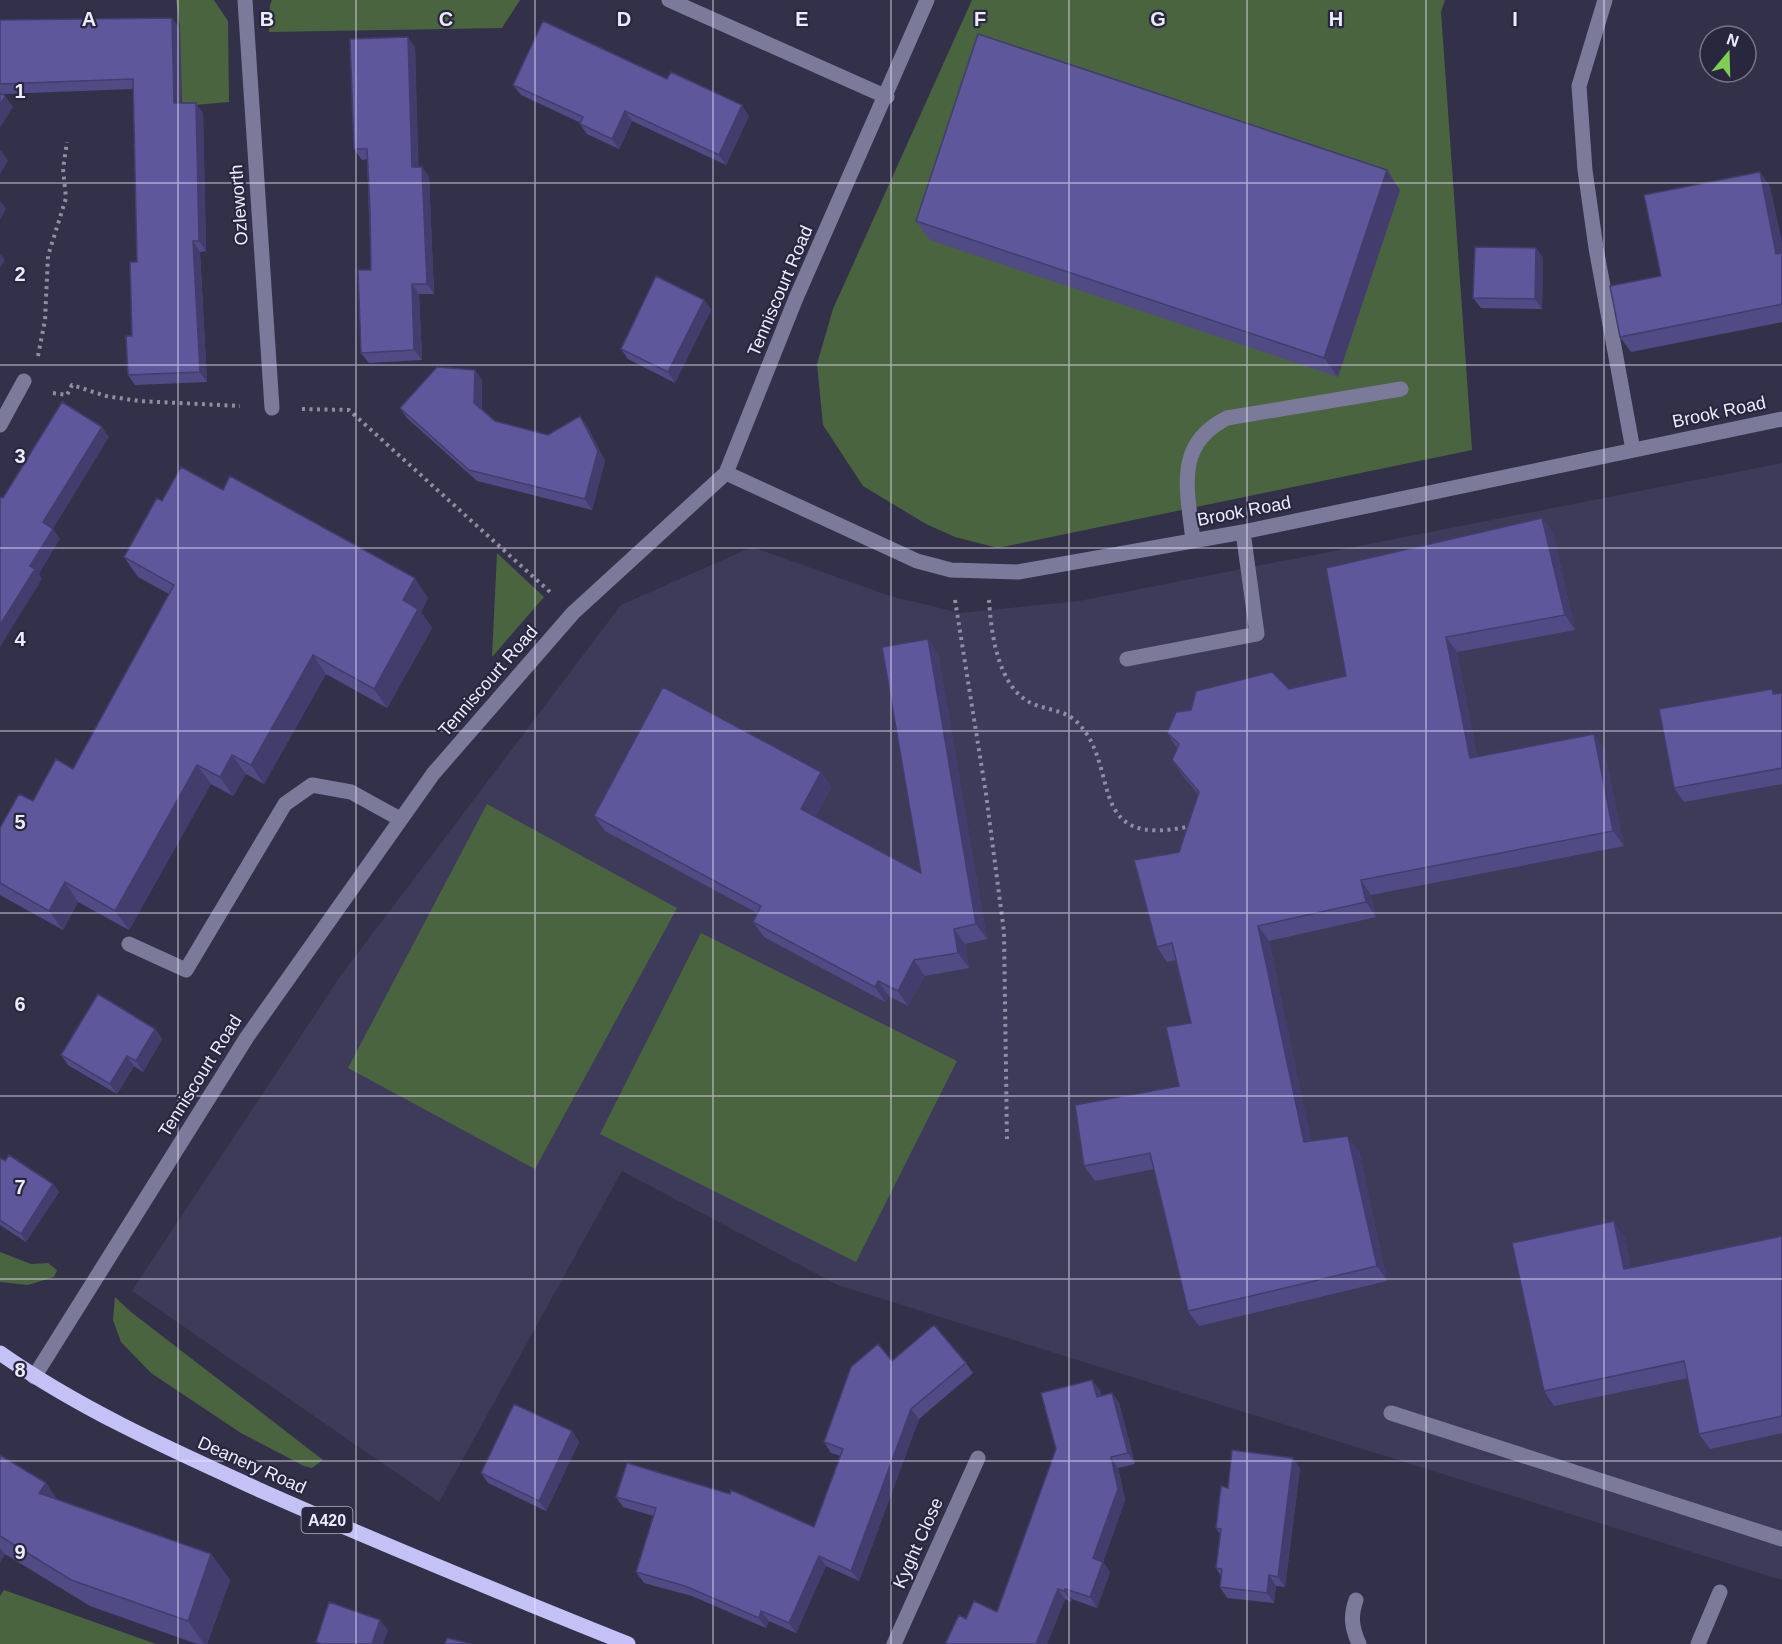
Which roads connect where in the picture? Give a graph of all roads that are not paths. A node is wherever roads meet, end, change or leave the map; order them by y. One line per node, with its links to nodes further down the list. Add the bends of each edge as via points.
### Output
1 (245, 0): 8 (street, Ozleworth)
2 (669, 0): 5 (street)
3 (927, 0): 5 (street, Tenniscourt Road)
4 (1605, 0): 11 (street, via 1579,86 1596,248)
5 (887, 97): 12 (street, Tenniscourt Road, via 796,298)
6 (24, 381): 10 (street)
7 (1401, 389): 14 (street, via 1227,418 1209,427 1194,445 1186,476)
8 (272, 408)
9 (1782, 419): 11 (street, Brook Road)
10 (0, 425)
11 (1633, 450): 13 (street, Brook Road)
12 (726, 473): 14 (street, Brook Road, via 917,561 951,570 1018,573); 16 (street, Tenniscourt Road, via 573,613 433,774)
13 (1243, 532): 14 (street, Brook Road); 15 (street, via 1257,634)
14 (1193, 541)
15 (1127, 659)
16 (400, 819): 17 (street, via 351,792 312,785 285,804 186,970); 19 (street, Tenniscourt Road, via 247,1036)
17 (129, 944)
18 (0, 1353): 19 (main road, A420)
19 (34, 1377): 25 (main road, Deanery Road / A420, via 178,1453 390,1548)
20 (1391, 1413): 22 (street)
21 (978, 1458): 26 (street, Kyght Close)
22 (1782, 1539)
23 (1720, 1592): 28 (street)
24 (1356, 1600): 27 (street, via 1352,1628)
25 (628, 1644)
26 (894, 1644)
27 (1359, 1644)
28 (1698, 1644)

